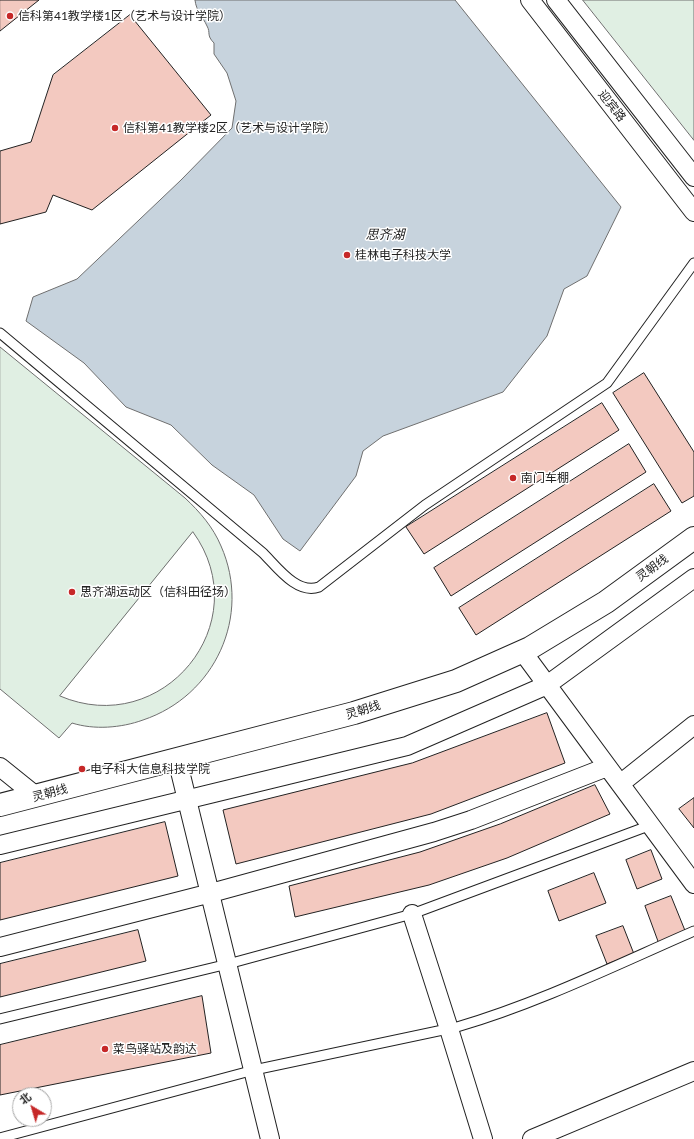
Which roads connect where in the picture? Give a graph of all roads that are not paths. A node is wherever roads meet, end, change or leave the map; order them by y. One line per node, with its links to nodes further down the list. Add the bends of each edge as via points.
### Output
1 (530, 0): 4 (street, 迎宾路)
2 (556, 0): 3 (street, 迎宾路)
3 (694, 177)
4 (694, 212)
5 (694, 263): 6 (lane, via 607,383 425,505 316,589 303,588 292,581)
6 (0, 333)
7 (693, 541): 9 (main road, 灵朝线, via 606,602)
8 (694, 578): 10 (street)
9 (522, 651): 10 (street); 12 (main road, 灵朝线, via 456,680 354,713)
10 (547, 685): 14 (street); 17 (street, via 408,746)
11 (694, 726): 15 (street)
12 (178, 759): 16 (main road, 灵朝线); 17 (street)
13 (0, 767): 16 (street)
14 (607, 767): 15 (street); 22 (street, via 471,820)
15 (620, 784): 19 (street)
16 (36, 796): 18 (main road, 灵朝线)
17 (188, 800): 20 (street); 22 (street)
18 (0, 805)
19 (651, 825): 21 (street); 23 (lane)
20 (0, 845)
21 (694, 884)
22 (211, 893): 25 (street); 26 (street)
23 (412, 914): 26 (lane); 28 (street)
24 (694, 931): 28 (lane, via 520,1006)
25 (0, 947)
26 (228, 964): 27 (lane); 29 (street)
27 (0, 1019)
28 (450, 1028): 29 (lane); 33 (street)
29 (254, 1070): 31 (lane); 32 (street)
30 (694, 1071): 34 (street)
31 (0, 1138)
32 (270, 1139)
33 (483, 1139)
34 (532, 1139)

